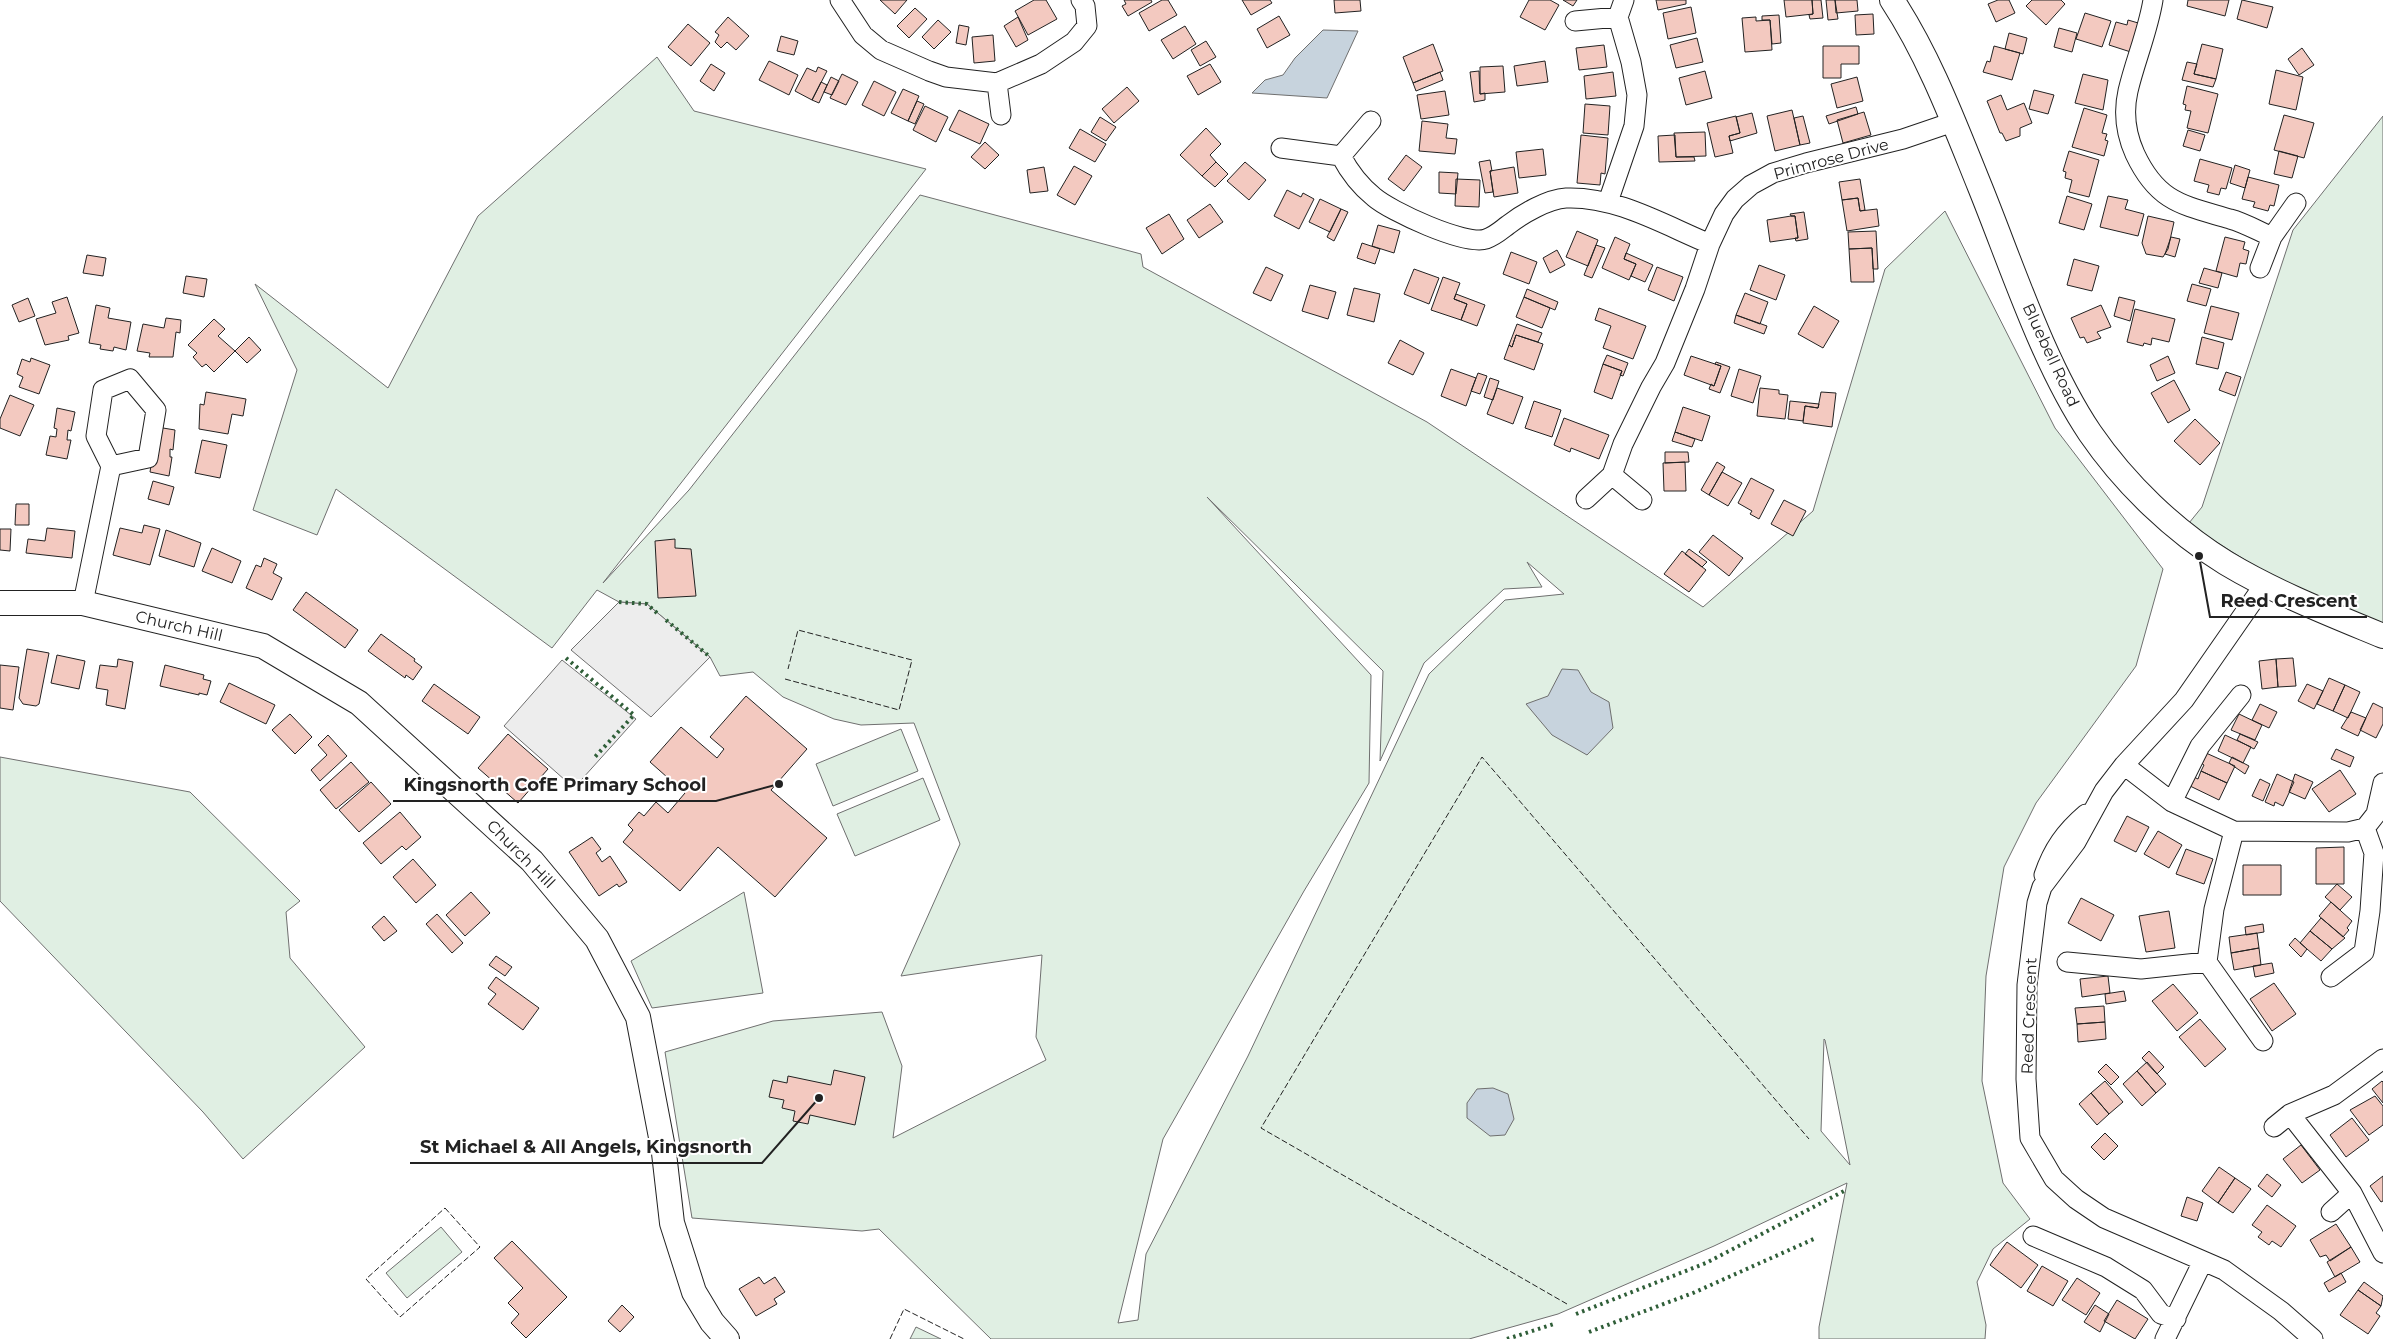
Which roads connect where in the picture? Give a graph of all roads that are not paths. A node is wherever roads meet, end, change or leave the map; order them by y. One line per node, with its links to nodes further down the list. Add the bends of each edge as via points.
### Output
1 (840, 0): 7 (street, via 863,35 882,50 946,77)
2 (1081, 0): 7 (street, via 1085,6 1087,26 1074,42 1035,68)
3 (1892, 0): 10 (street, Bluebell Road, via 1930,65)
4 (2153, 0): 15 (street, via 2125,114 2128,133 2143,171 2156,188 2177,202 2232,219)
5 (1621, 8): 6 (street); 13 (street, via 1637,95 1634,126)
6 (1575, 21)
7 (997, 83): 8 (street)
8 (1000, 115)
9 (1371, 121): 12 (street)
10 (1953, 122): 16 (street, Primrose Drive, via 1903,140 1806,163 1751,185 1724,214); 22 (street, Bluebell Road, via 2059,379 2090,433 2158,511 2224,562)
11 (1281, 148): 12 (street)
12 (1341, 156): 13 (street, via 1351,176 1375,199 1433,229 1472,240 1494,236 1542,206 1564,198)
13 (1608, 202): 16 (street)
14 (2296, 203): 15 (street)
15 (2272, 237): 17 (street)
16 (1710, 244): 19 (street, Primrose Drive, via 1665,363 1623,444)
17 (2260, 268)
18 (111, 466): 18 (street, via 96,436 103,390 130,379 156,410 148,458); 24 (street)
19 (1612, 475): 20 (street, Primrose Drive); 21 (street)
20 (1586, 499)
21 (1642, 500)
22 (2264, 585): 25 (street, Bluebell Road); 27 (street, via 2220,649 2176,691)
23 (0, 603): 24 (street, Church Hill)
24 (83, 603): 45 (street, Church Hill, via 263,646 359,703 532,861 597,938 638,1017 664,1152 672,1223 694,1292 712,1322)
25 (2383, 636)
26 (2241, 695): 29 (street, via 2200,746)
27 (2124, 765): 29 (street); 43 (street, Reed Crescent, via 2087,813 2062,836 2050,857 2037,903 2027,985 2026,1079 2030,1138 2054,1179 2076,1199 2104,1218)
28 (2383, 783): 30 (street)
29 (2172, 802): 31 (street)
30 (2375, 819): 31 (street, via 2348,832); 34 (street, via 2370,911 2364,952)
31 (2234, 831): 33 (street, via 2214,909)
32 (2067, 962): 33 (street, via 2141,970)
33 (2207, 962): 35 (street)
34 (2331, 977)
35 (2264, 1041)
36 (2383, 1059): 37 (street, via 2334,1095)
37 (2290, 1114): 38 (street); 39 (street)
38 (2274, 1127)
39 (2352, 1194): 40 (street); 42 (street)
40 (2331, 1212)
41 (2033, 1236): 44 (street, via 2106,1268 2143,1290 2161,1314)
42 (2383, 1253)
43 (2203, 1261): 44 (street); 47 (street, Reed Crescent, via 2224,1270)
44 (2176, 1319): 46 (street)
45 (727, 1339)
46 (2165, 1339)
47 (2314, 1339)

